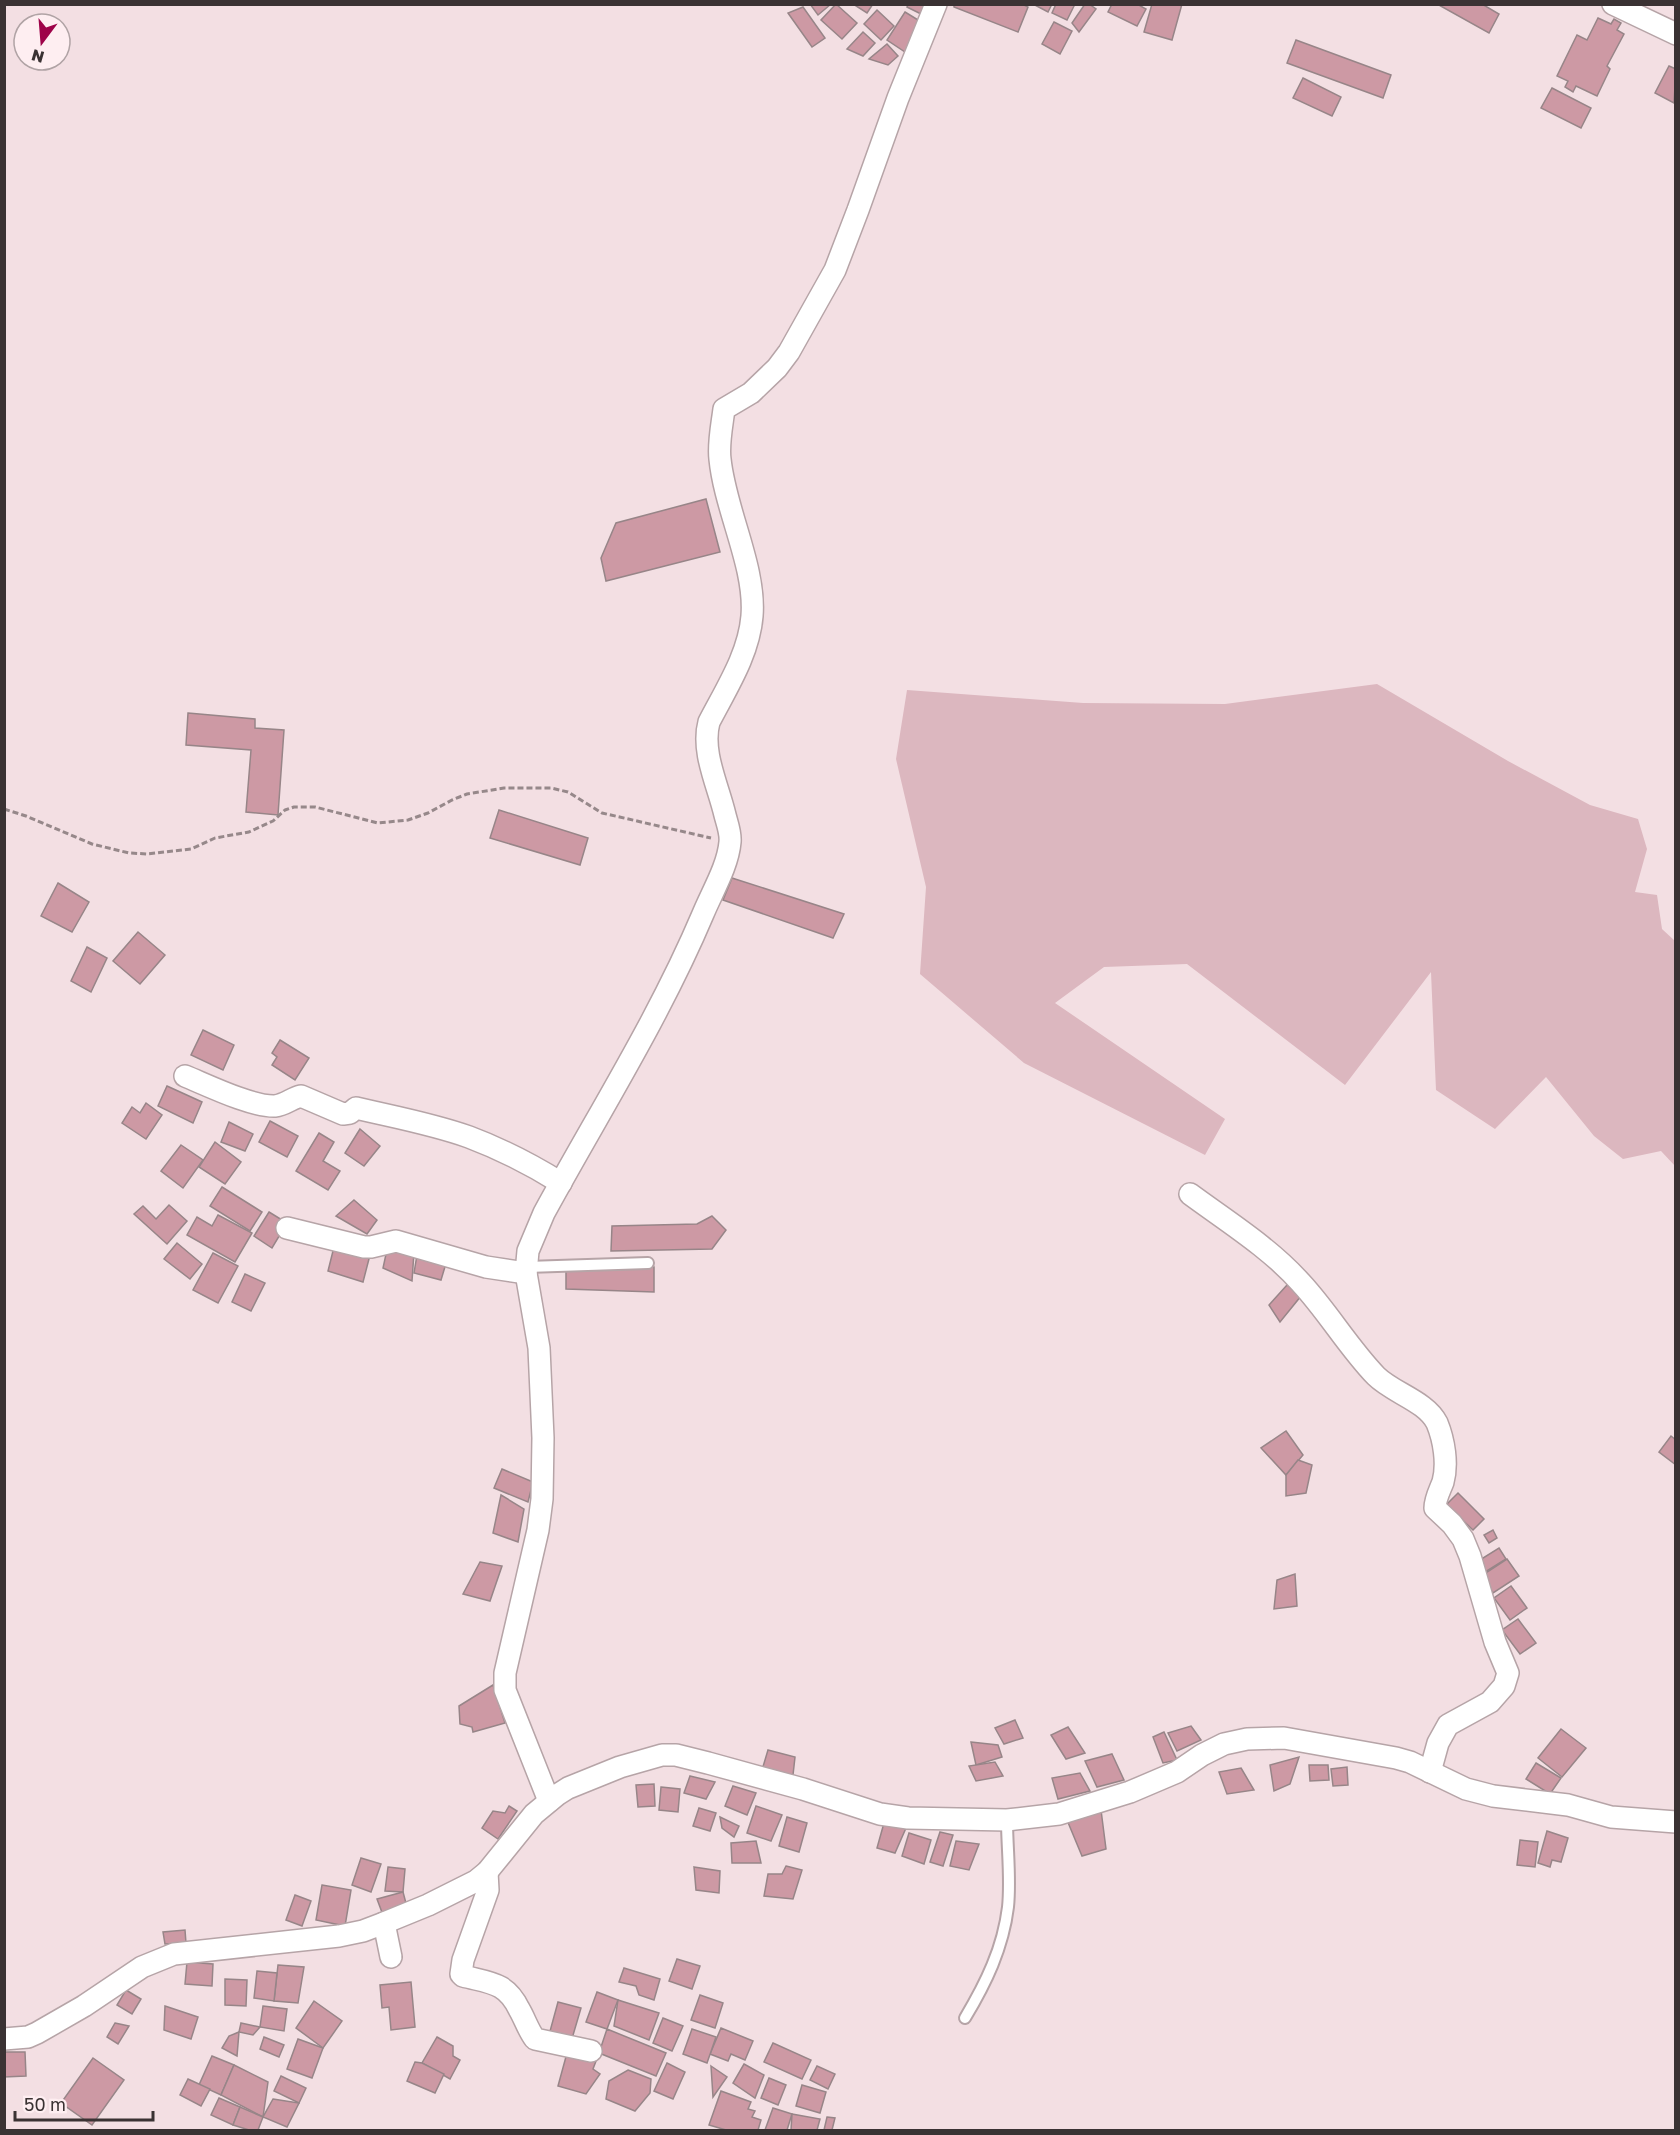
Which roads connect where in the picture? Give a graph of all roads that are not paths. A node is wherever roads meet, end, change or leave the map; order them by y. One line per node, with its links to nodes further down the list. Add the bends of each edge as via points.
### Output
1 (936, 4): 5 (street, via 835,270 777,368 751,393 724,409 719,458 747,572 752,615 748,640 708,722 706,734 730,842 707,904 666,993)
2 (1613, 4): 3 (street)
3 (1676, 34)
4 (185, 1076): 5 (street, via 267,1105 283,1104 301,1096 343,1114 356,1108 432,1126 493,1147)
5 (561, 1183): 9 (street, via 535,1232)
6 (1190, 1194): 10 (street, via 1274,1257 1321,1306 1377,1377 1427,1410 1437,1425 1443,1442 1445,1476 1435,1508 1463,1539 1508,1673 1504,1686 1490,1702 1448,1725)
7 (287, 1228): 9 (street, via 364,1247 396,1241 486,1267)
8 (648, 1263): 9 (lane)
9 (526, 1270): 11 (street, via 539,1348 542,1499 505,1673 505,1690)
10 (1430, 1772): 12 (street, via 1410,1762 1380,1755 1284,1738 1247,1739 1224,1744 1178,1772 1130,1792 1059,1814); 13 (street, via 1466,1789 1493,1796 1560,1803 1611,1817)
11 (549, 1801): 12 (street, via 568,1788 620,1767 676,1755 880,1814); 14 (street)
12 (1007, 1820): 17 (lane, via 1008,1906 1002,1935 985,1985)
13 (1676, 1822)
14 (487, 1872): 15 (street, via 458,1891); 19 (street, via 488,1890 463,1960 462,1974 506,1990 535,2039)
15 (384, 1923): 16 (street); 18 (street, via 339,1936 174,1954 142,1967 37,2033)
16 (391, 1957)
17 (965, 2018)
18 (4, 2039)
19 (591, 2051)

